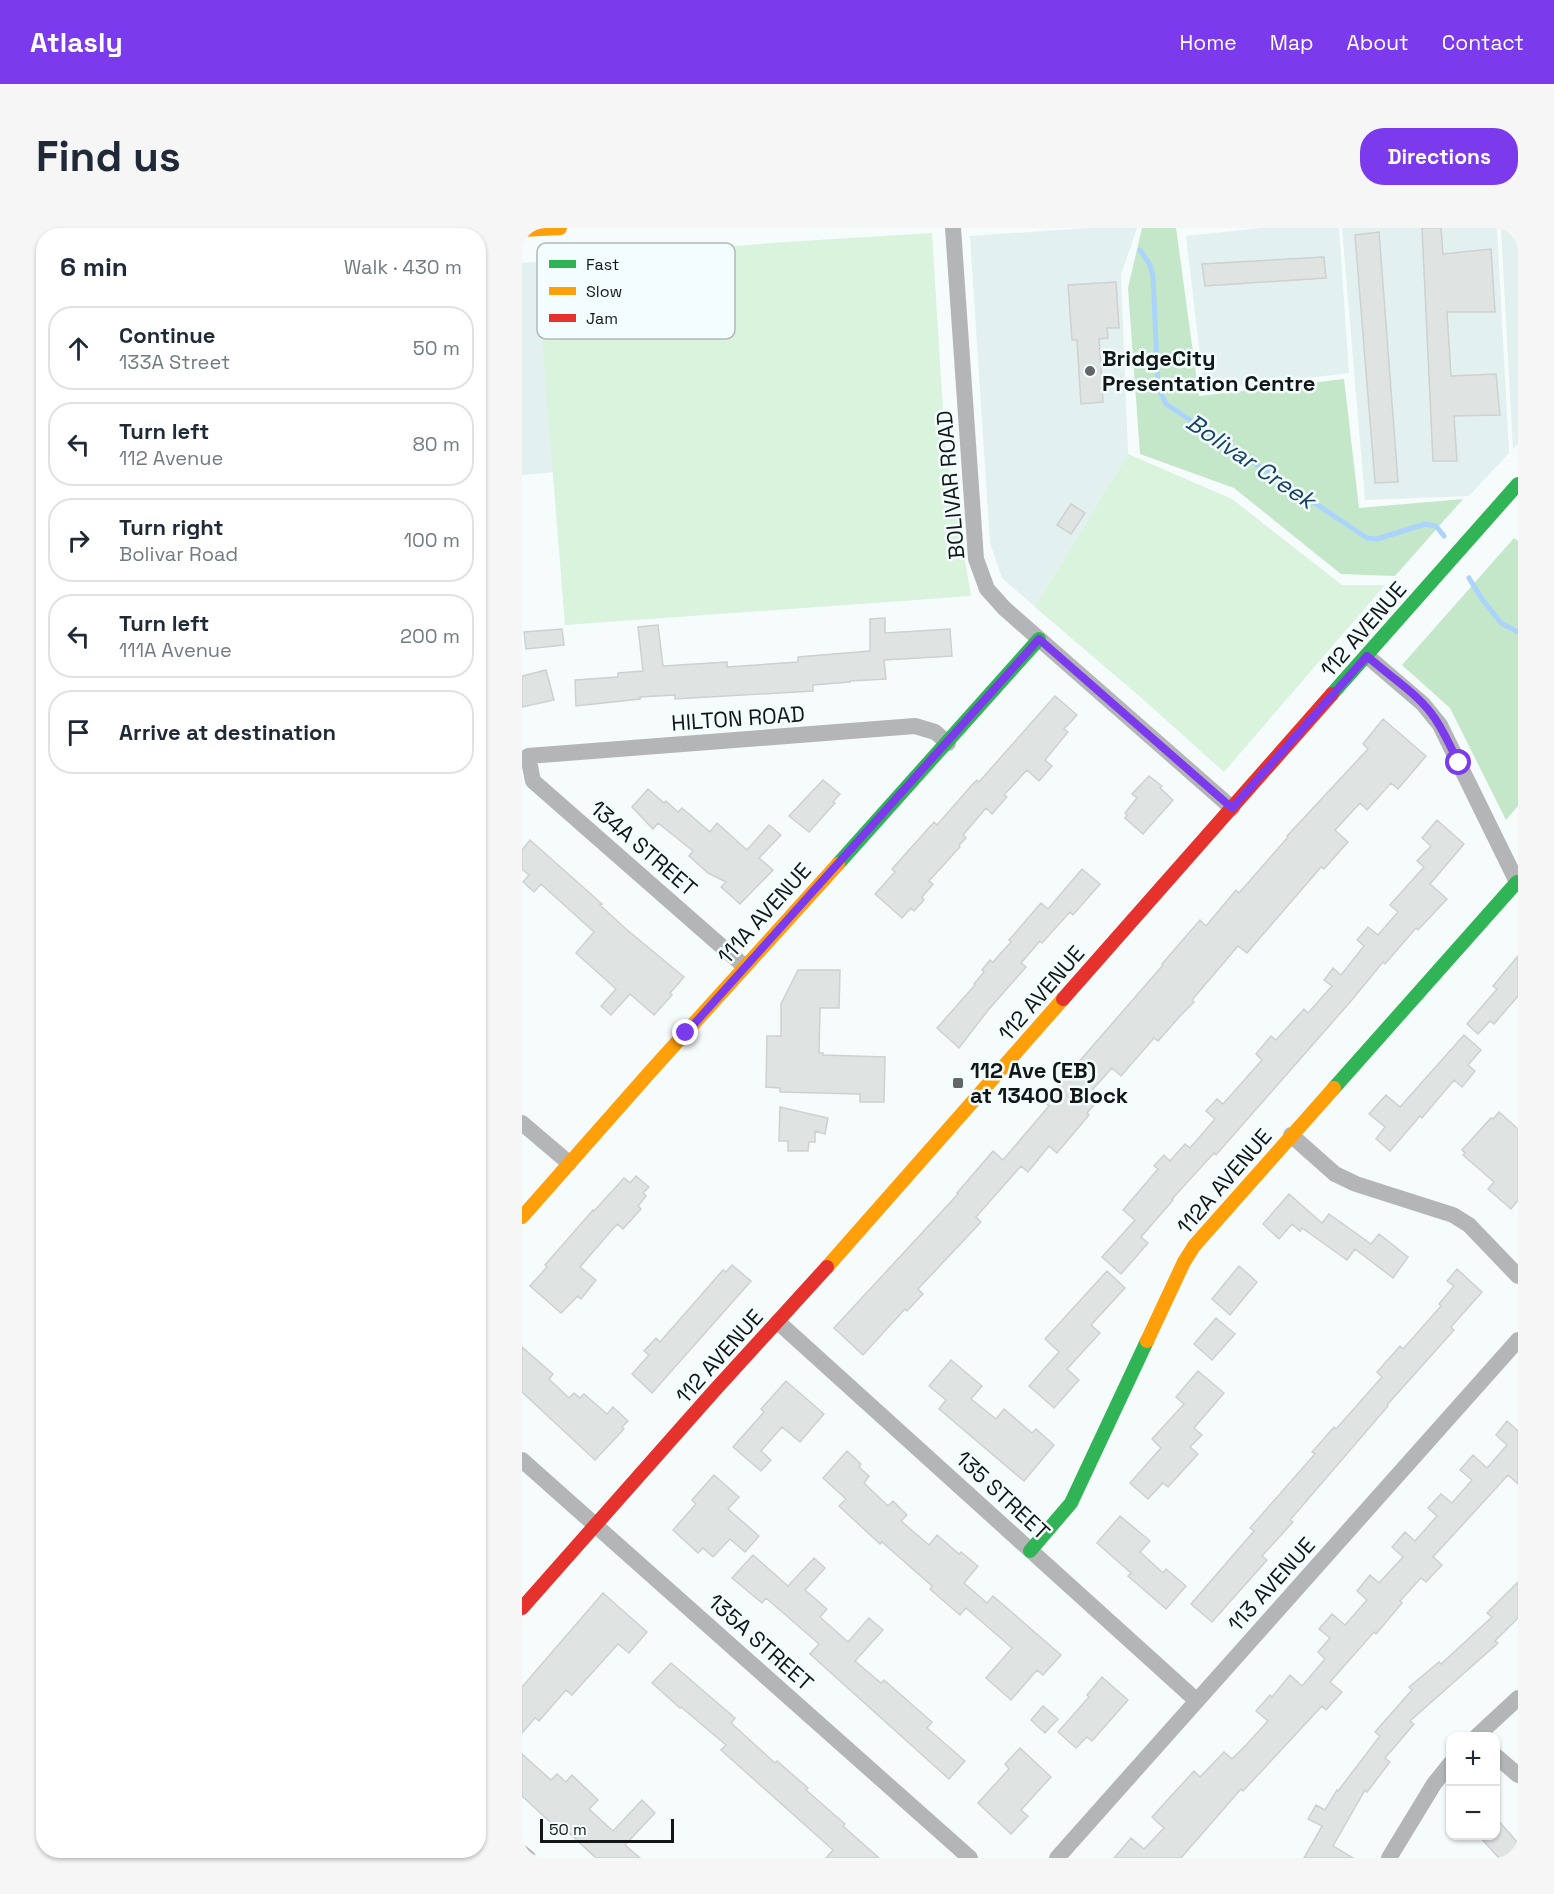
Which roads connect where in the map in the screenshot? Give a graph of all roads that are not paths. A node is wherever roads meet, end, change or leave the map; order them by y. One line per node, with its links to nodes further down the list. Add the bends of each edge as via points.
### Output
1 (560, 228): 3 (street)
2 (953, 228): 5 (street, BOLIVAR ROAD, via 976,559 987,589)
3 (522, 230)
4 (1517, 487): 6 (street, 112 AVENUE)
5 (1039, 639): 7 (street, 111A AVENUE); 9 (street, BOLIVAR ROAD)
6 (1367, 656): 9 (street, 112 AVENUE); 10 (street, via 1436,720)
7 (948, 743): 8 (street, HILTON ROAD, via 935,732 915,726); 11 (street, 111A AVENUE)
8 (528, 756): 11 (street, 134A STREET, via 533,781)
9 (1232, 808): 17 (street, 112 AVENUE)
10 (1517, 883): 13 (street, 112A AVENUE)
11 (744, 966): 14 (street, 111A AVENUE)
12 (522, 1123): 14 (street)
13 (1291, 1135): 16 (street, via 1335,1174 1349,1181 1454,1215); 21 (street, 112A AVENUE, via 1194,1246 1078,1490)
14 (569, 1163): 15 (street, 111A AVENUE)
15 (522, 1216)
16 (1518, 1276)
17 (778, 1322): 20 (street, 112 AVENUE); 21 (street, 135 STREET)
18 (1518, 1340): 24 (street, 113 AVENUE)
19 (522, 1460): 20 (street, 135A STREET)
20 (596, 1525): 22 (street, 112 AVENUE); 31 (street, 135A STREET)
21 (1030, 1551): 24 (street, 135 STREET)
22 (522, 1608)
23 (1518, 1698): 25 (street)
24 (1197, 1701): 32 (street, 113 AVENUE)
25 (1482, 1732)
26 (1500, 1759): 28 (street)
27 (1446, 1769): 33 (street)
28 (1518, 1775)
29 (522, 1853): 30 (street)
30 (528, 1858)
31 (969, 1858)
32 (1057, 1858)
33 (1389, 1858)

